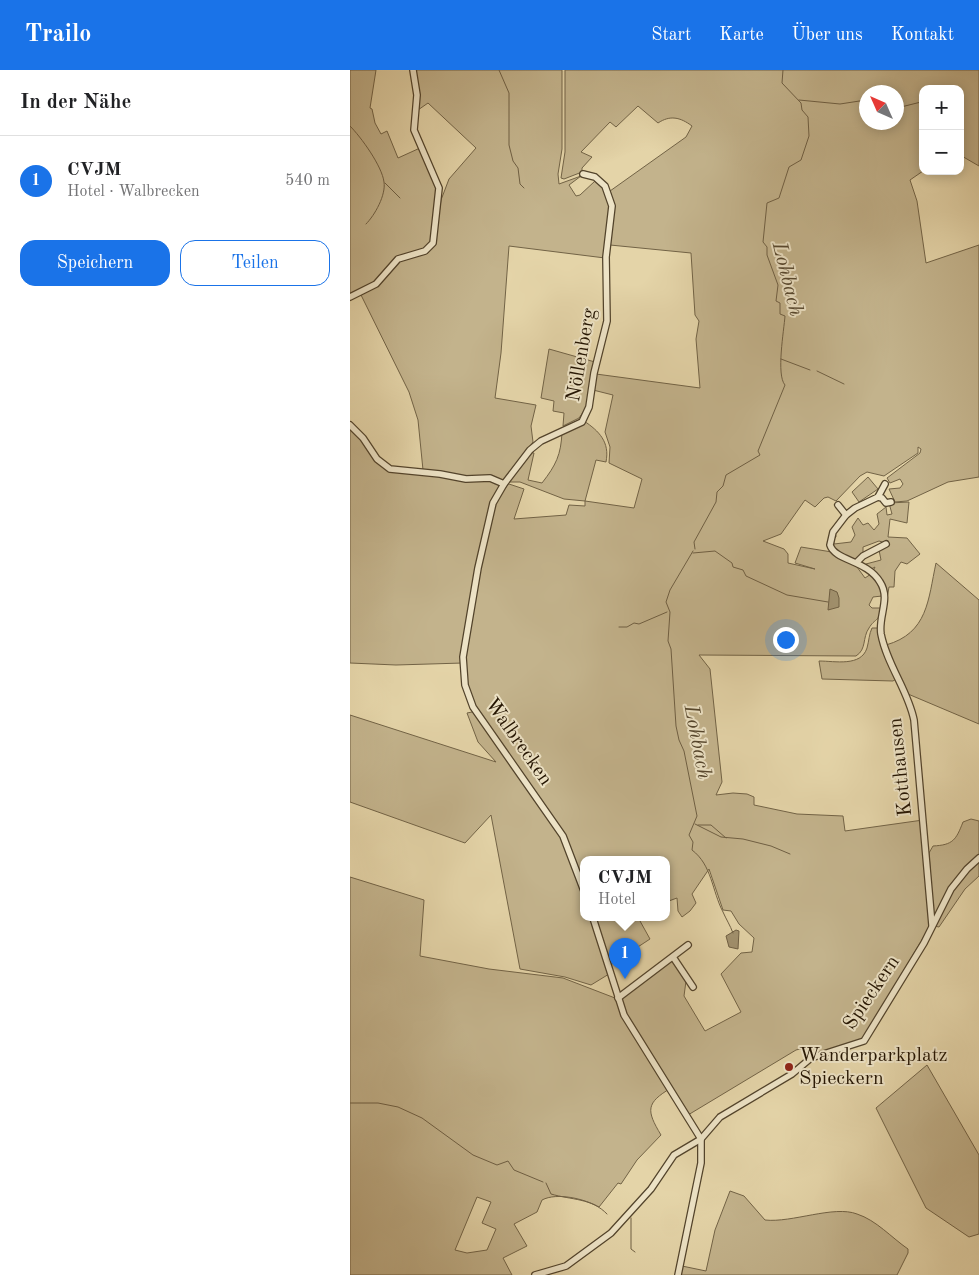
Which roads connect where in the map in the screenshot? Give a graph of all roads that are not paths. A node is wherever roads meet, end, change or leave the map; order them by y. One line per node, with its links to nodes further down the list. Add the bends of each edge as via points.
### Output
1 (413, 70): 3 (street, via 417,95 414,130 439,188 434,240 427,250 398,259 376,284)
2 (583, 174): 5 (street, Nöllenberg, via 591,175 605,186 612,206 606,257 607,322 588,412 582,422 536,445)
3 (350, 297)
4 (350, 425): 5 (street, via 376,459 390,469 466,479 490,478)
5 (504, 484): 10 (street, Nöllenberg)
6 (885, 484): 7 (street)
7 (878, 497): 8 (street); 11 (street, Kotthausen)
8 (890, 502)
9 (838, 505): 11 (street)
10 (490, 513): 15 (street, Walbrecken, via 467,625 463,664 465,685 481,720 563,836)
11 (846, 516): 13 (street, Kotthausen, via 832,535 830,547 837,554)
12 (886, 544): 13 (street)
13 (857, 562): 17 (street, Kotthausen, via 874,574 884,588 882,636 913,712)
14 (979, 858): 17 (street, Spieckern, via 955,883)
15 (580, 881)
16 (594, 921): 21 (street)
17 (932, 928): 22 (street, Spieckern, via 864,1041 811,1058 792,1074 720,1117)
18 (688, 945): 19 (street)
19 (672, 957): 20 (street); 21 (street)
20 (693, 987)
21 (618, 998): 22 (street, via 631,1028)
22 (701, 1138): 23 (street, Spieckern, via 676,1154 651,1189 607,1236 566,1266); 24 (street, via 701,1163)
23 (535, 1275)
24 (678, 1275)

